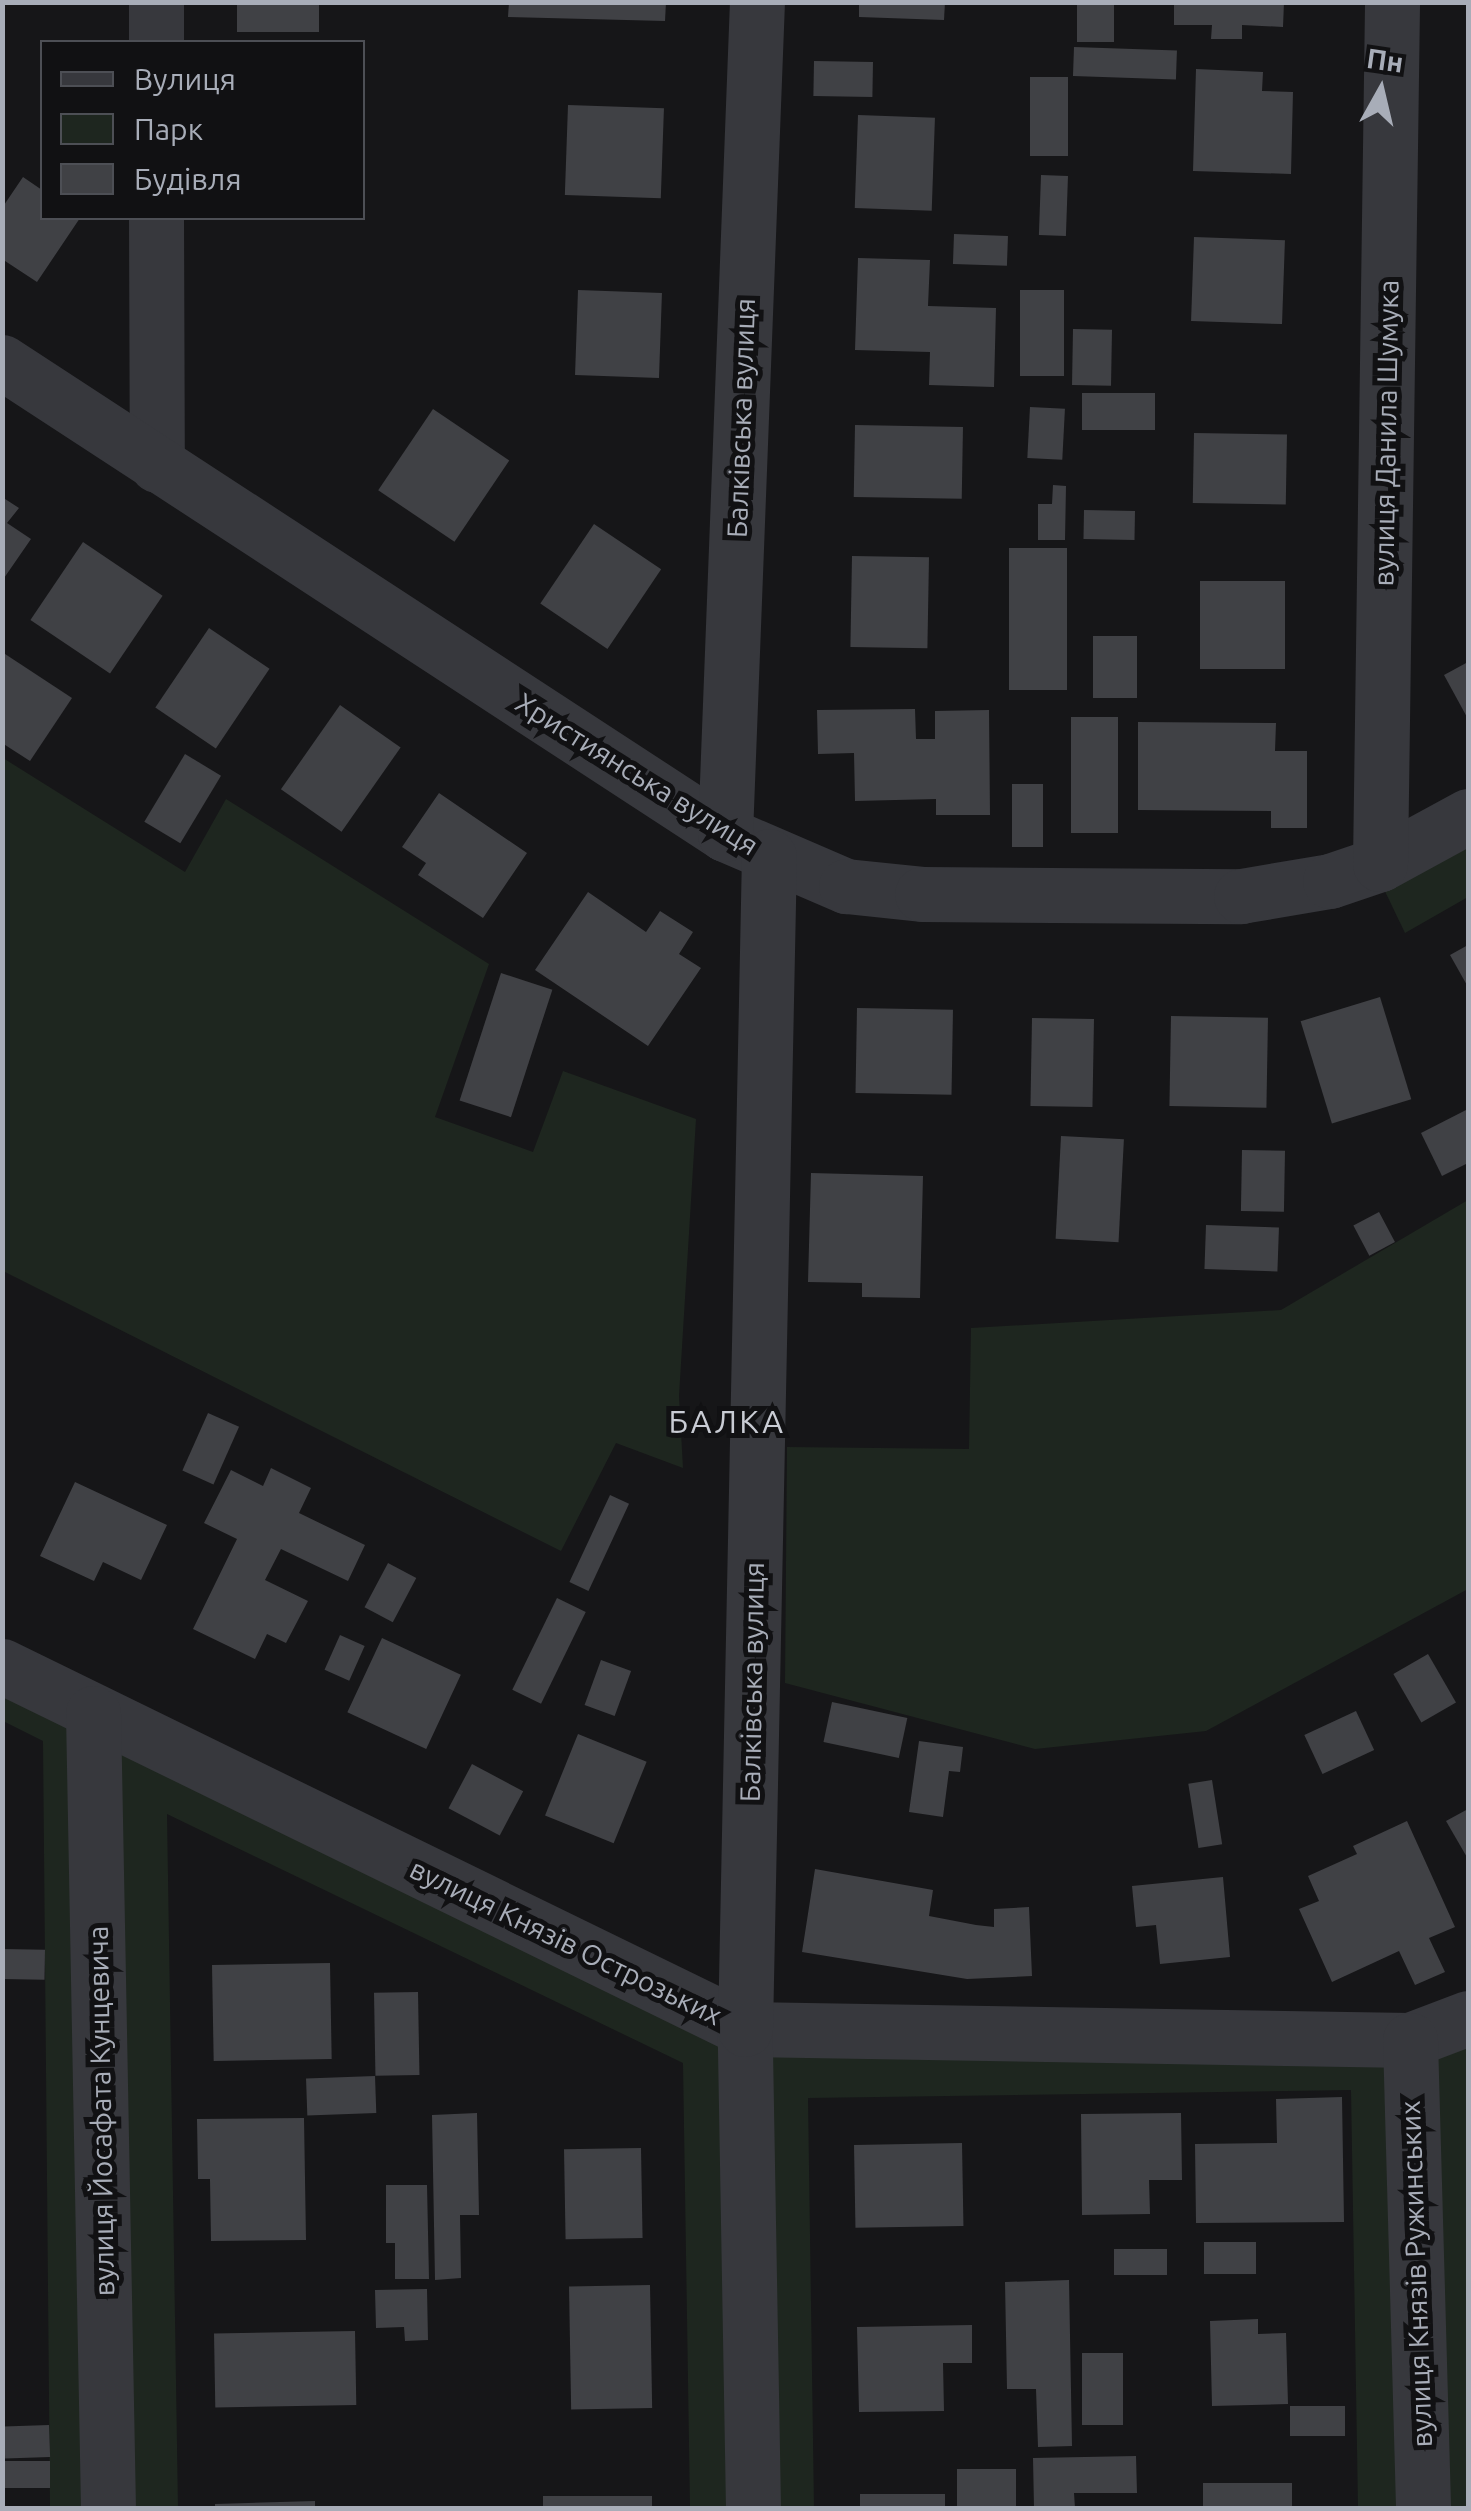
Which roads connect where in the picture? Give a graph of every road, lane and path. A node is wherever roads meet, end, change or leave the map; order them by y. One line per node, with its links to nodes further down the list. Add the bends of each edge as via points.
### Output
1 (156, 2): 4 (street)
2 (757, 2): 9 (street, Балківська вулиця)
3 (1392, 2): 10 (street, вулиця Данила Шумука)
4 (156, 40)
5 (156, 220): 7 (street)
6 (2, 362): 7 (street, Християнська вулиця)
7 (157, 465): 9 (street, Християнська вулиця)
8 (1468, 816): 10 (street, Християнська вулиця)
9 (747, 845): 10 (street, Християнська вулиця, via 846,886 922,894 1241,896); 14 (street, Балківська вулиця)
10 (1380, 864)
11 (2, 1666): 12 (street, вулиця Князів Острозьких)
12 (93, 1713): 14 (street, вулиця Князів Острозьких); 16 (street, вулиця Йосафата Кунцевича)
13 (1468, 2018): 15 (street, вулиця Князів Острозьких)
14 (745, 2029): 15 (street, вулиця Князів Острозьких); 17 (street, Балківська вулиця)
15 (1410, 2040): 18 (street, вулиця Князів Ружинських)
16 (108, 2508)
17 (752, 2508)
18 (1422, 2508)

